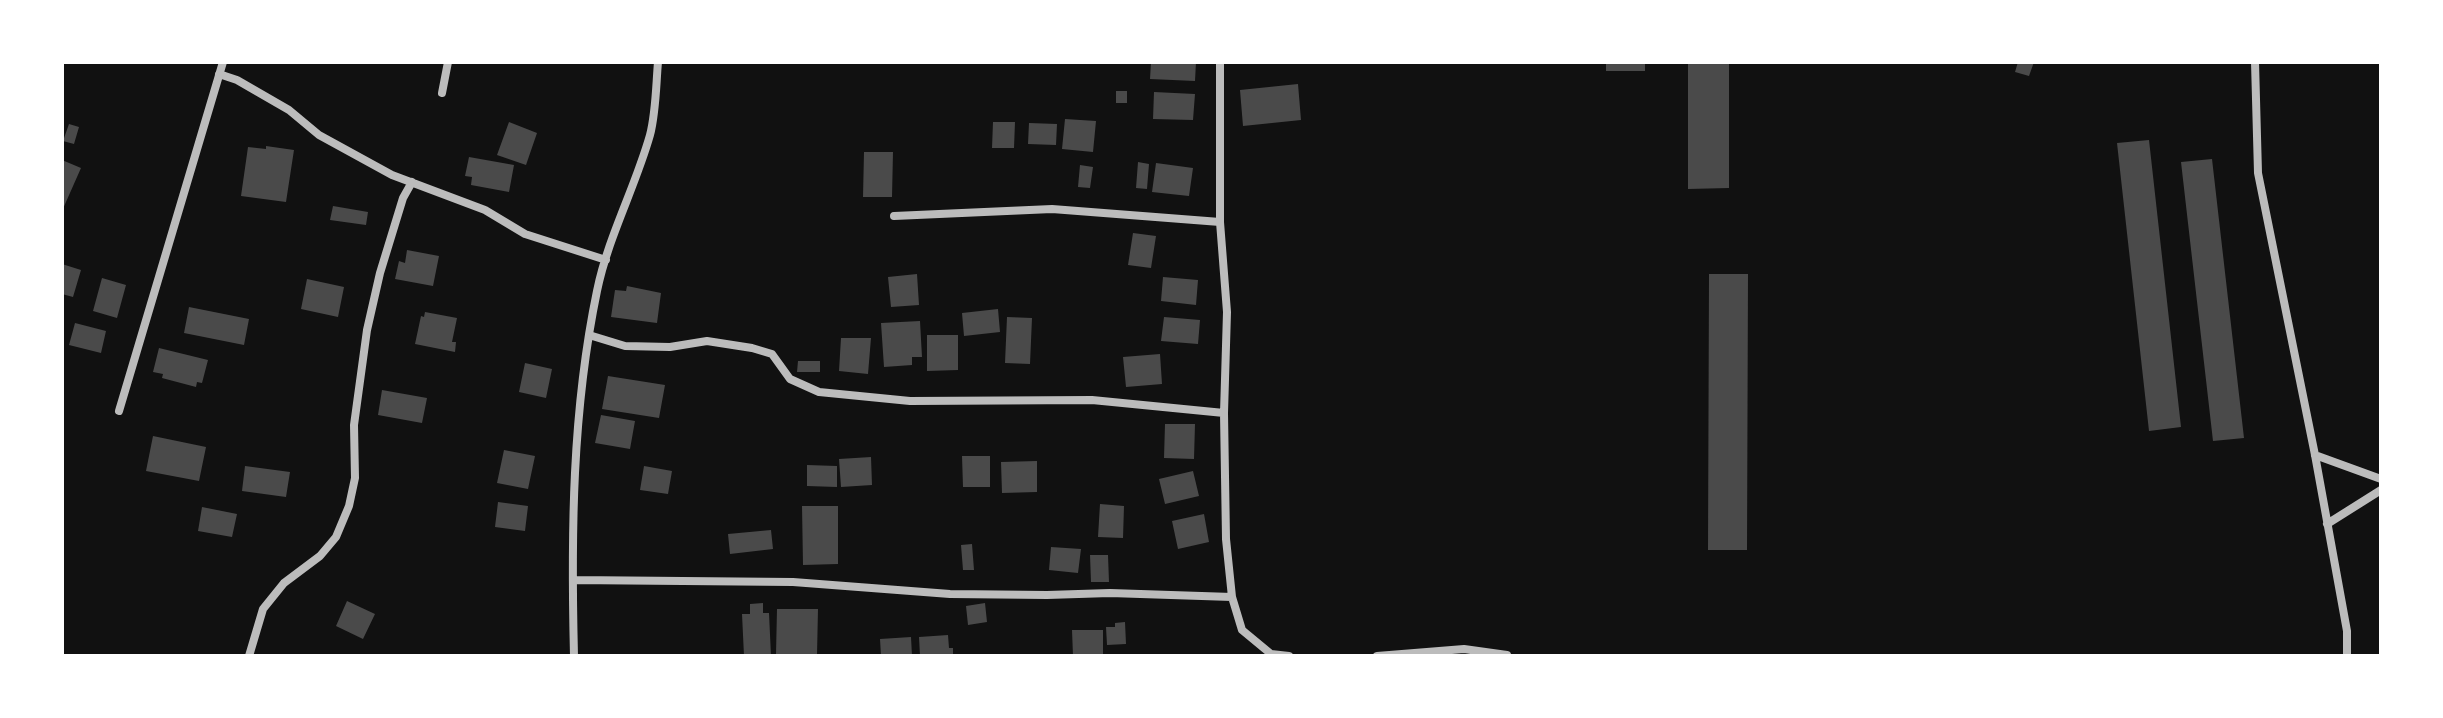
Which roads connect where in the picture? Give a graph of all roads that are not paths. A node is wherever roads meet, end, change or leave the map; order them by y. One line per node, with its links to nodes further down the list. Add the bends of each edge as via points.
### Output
1 (223, 62): 6 (street)
2 (448, 62): 7 (street)
3 (658, 62): 11 (street, via 650,133)
4 (1220, 62): 10 (street)
5 (2255, 62): 15 (street, via 2258,173)
6 (219, 74): 8 (street, via 289,110 354,156); 13 (street)
7 (442, 93)
8 (412, 182): 11 (street, via 485,210 525,234); 22 (street, via 380,273 367,330 349,506 336,537 263,609)
9 (894, 216): 10 (street, via 1052,209)
10 (1220, 222): 14 (street, via 1227,312)
11 (606, 260): 12 (street)
12 (589, 335): 14 (street, via 625,346 707,341 752,348 772,354 790,379 819,392 910,401 1092,400); 19 (street, via 577,412)
13 (119, 411)
14 (1224, 413): 20 (street)
15 (2315, 455): 16 (street); 18 (street)
16 (2381, 479)
17 (2381, 490): 18 (street)
18 (2327, 524): 26 (street)
19 (573, 580): 20 (street, via 793,582 950,594); 23 (street)
20 (1232, 597): 24 (street, via 1242,630 1271,654)
21 (1507, 655): 25 (street, via 1464,649)
22 (249, 656)
23 (574, 656)
24 (1289, 656)
25 (1377, 656)
26 (2347, 656)

